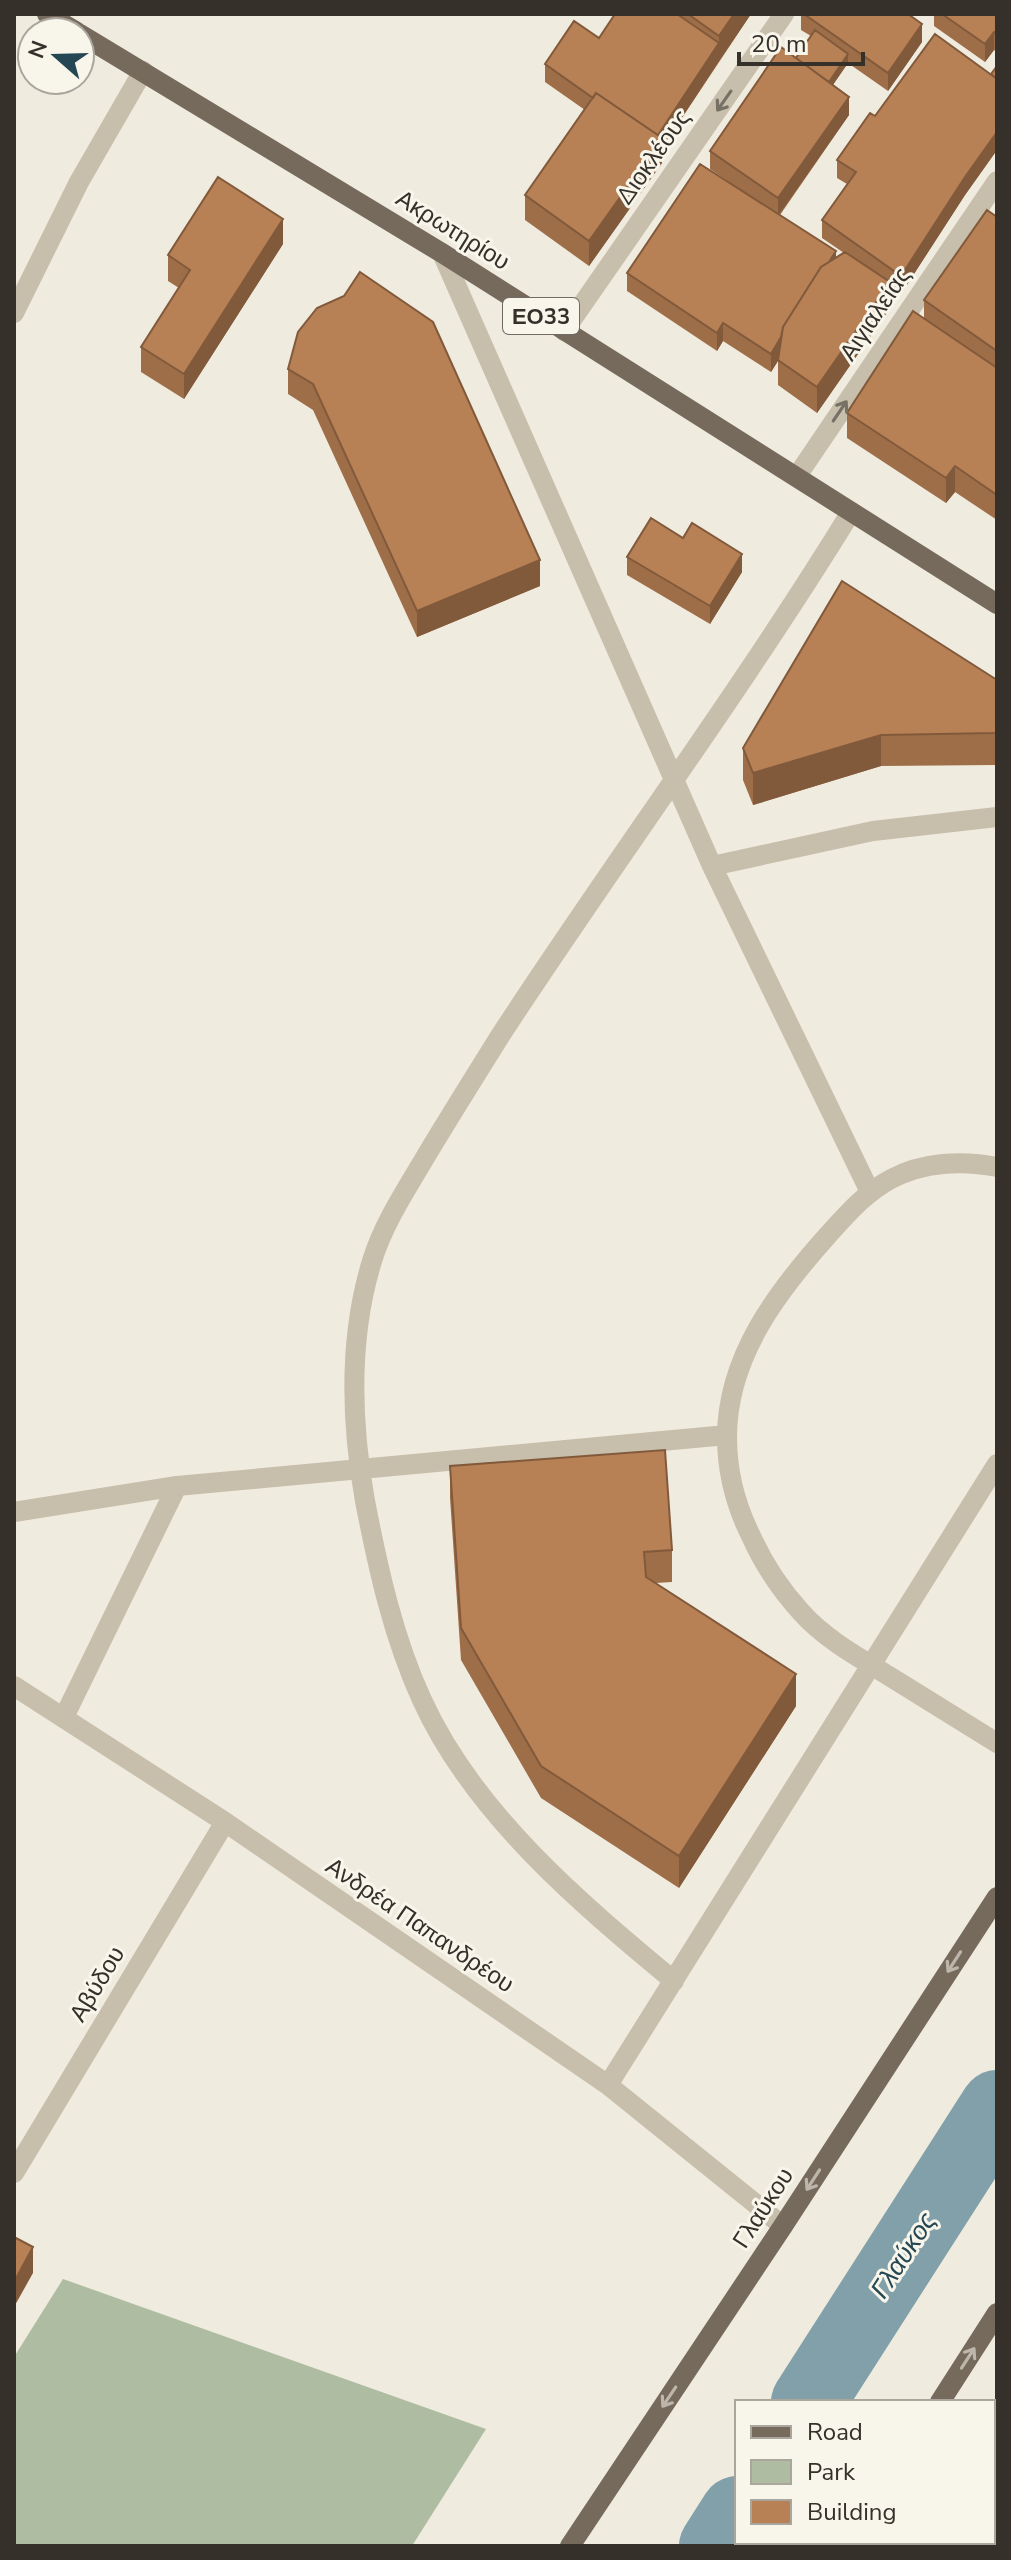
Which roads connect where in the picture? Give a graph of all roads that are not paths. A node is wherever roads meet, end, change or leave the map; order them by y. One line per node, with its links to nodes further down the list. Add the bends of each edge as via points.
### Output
1 (784, 14): 7 (street, Διοκλέους, one-way to 7)
2 (96, 44): 3 (main road, Ακρωτηρίου / ΕΟ33)
3 (143, 71): 5 (main road, Ακρωτηρίου / ΕΟ33); 6 (street, via 79,182)
4 (997, 181): 8 (street, Αιγιαλείας, one-way to 4)
5 (442, 253): 7 (main road, Ακρωτηρίου / ΕΟ33); 11 (street)
6 (14, 313)
7 (564, 331): 8 (main road, Ακρωτηρίου / ΕΟ33)
8 (797, 476): 9 (main road, Ακρωτηρίου / ΕΟ33)
9 (851, 512): 10 (main road, Ακρωτηρίου / ΕΟ33); 11 (street)
10 (997, 604)
11 (674, 780): 13 (street); 18 (street, via 459,1100 386,1227 367,1280 356,1346)
12 (997, 817): 13 (street, via 873,831)
13 (712, 866): 15 (street)
14 (997, 1167): 15 (street, via 934,1165)
15 (870, 1192): 16 (street, via 810,1255 764,1316 735,1382)
16 (727, 1435): 18 (street); 21 (street, via 737,1499 764,1562 801,1612)
17 (997, 1464): 21 (street)
18 (360, 1468): 19 (street); 27 (street, via 399,1642 436,1726 483,1795 538,1859)
19 (177, 1486): 20 (street); 23 (street)
20 (14, 1512)
21 (872, 1666): 24 (street); 27 (street)
22 (14, 1686): 23 (street, Ανδρέα Παπανδρέου)
23 (64, 1717): 25 (street, Ανδρέα Παπανδρέου)
24 (997, 1743)
25 (225, 1822): 28 (street, Ανδρέα Παπανδρέου); 29 (street, Αβύδου)
26 (997, 1897): 30 (main road, Γλαύκου, one-way to 30)
27 (674, 1981): 28 (street)
28 (608, 2085): 30 (street, Ανδρέα Παπανδρέου)
29 (14, 2173)
30 (783, 2226): 33 (main road, Γλαύκου, one-way to 33)
31 (997, 2313): 32 (main road, one-way to 31)
32 (941, 2400)
33 (570, 2546)

